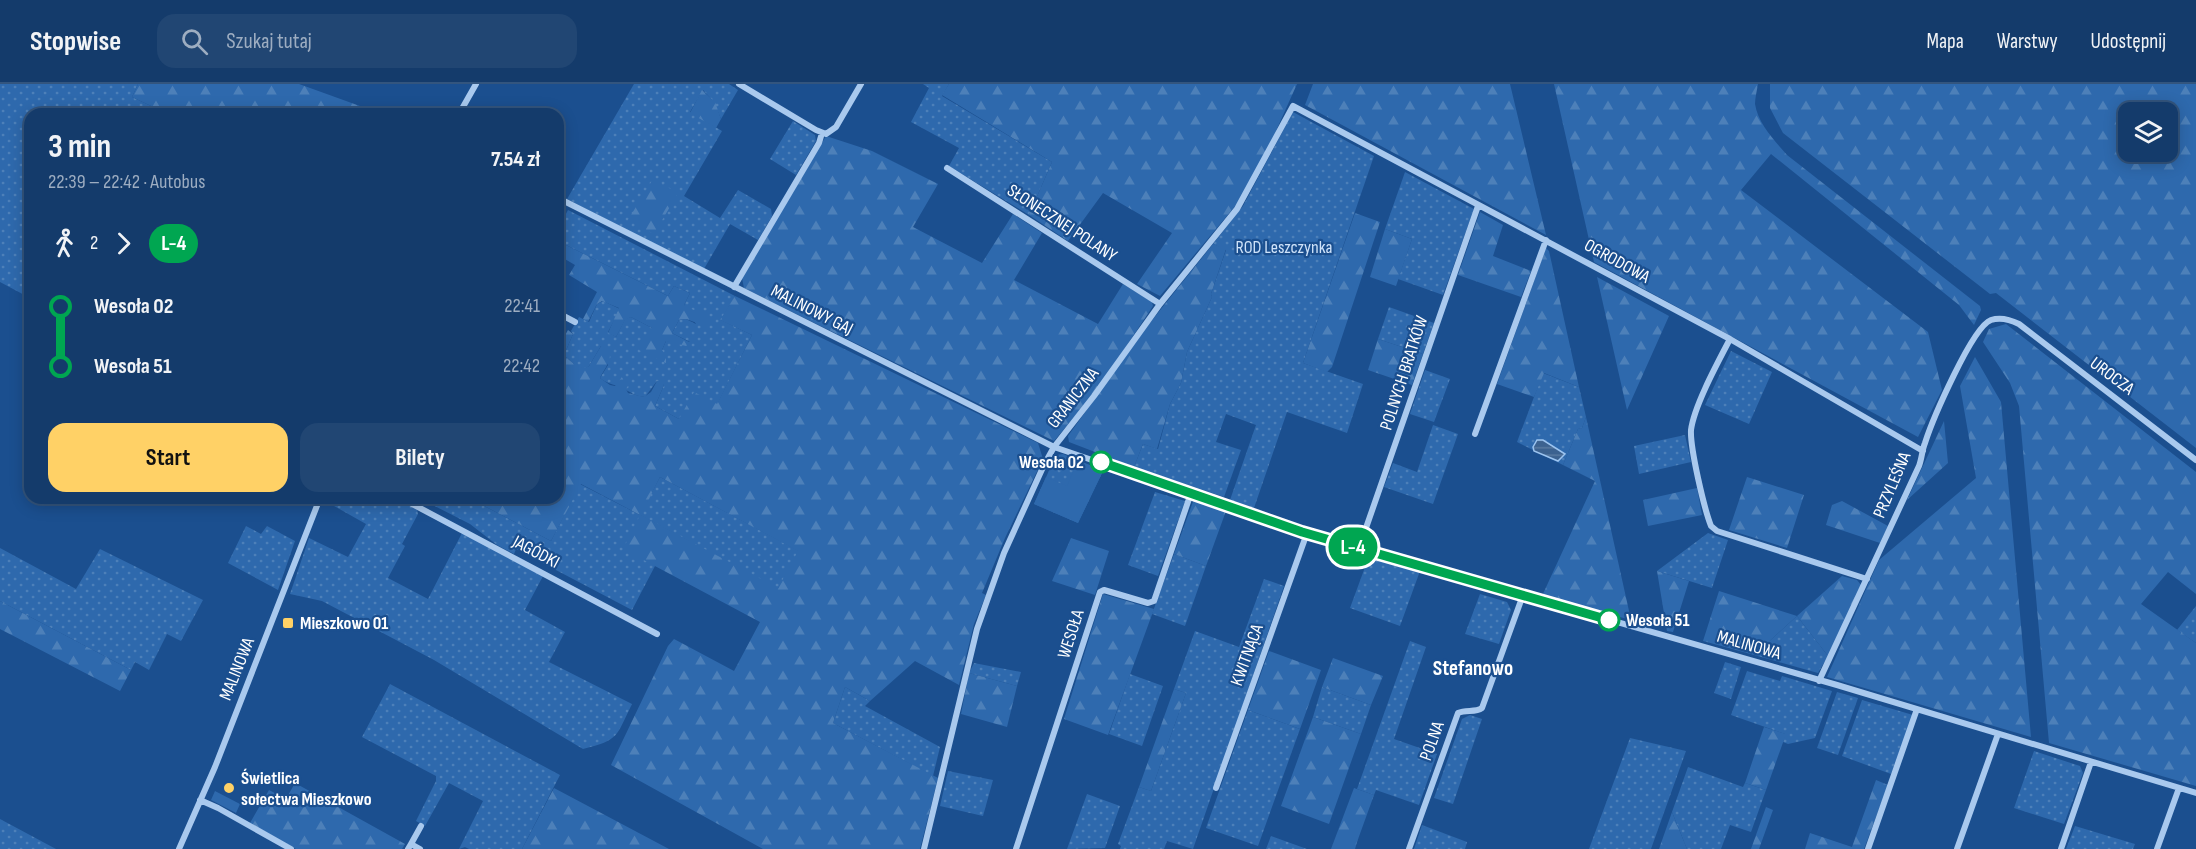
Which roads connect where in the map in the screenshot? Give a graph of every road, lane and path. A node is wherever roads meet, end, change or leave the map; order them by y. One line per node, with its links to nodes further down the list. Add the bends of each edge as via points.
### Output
1 (476, 84): 5 (street)
2 (739, 84): 6 (street)
3 (861, 84): 6 (street, via 833,130 828,134)
4 (1293, 106): 9 (street, OGRODOWA); 12 (street, GRANICZNA, via 1237,209)
5 (462, 108)
6 (822, 132): 11 (street)
7 (947, 168): 12 (street, SŁONECZNEJ POLANY)
8 (564, 201): 11 (street, MALINOWY GAJ)
9 (1478, 206): 10 (street, OGRODOWA); 25 (street, POLNYCH BRATKÓW)
10 (1546, 240): 16 (street, OGRODOWA); 17 (street)
11 (734, 287): 18 (street, MALINOWY GAJ)
12 (1160, 304): 18 (street, GRANICZNA)
13 (564, 316): 15 (street)
14 (2007, 319): 19 (street, PRZYLEŚNA, via 1991,320 1977,333); 20 (street, UROCZA, via 2019,324)
15 (575, 322)
16 (1730, 339): 19 (street, OGRODOWA); 26 (street, via 1710,378 1691,431 1711,526 1716,531)
17 (1475, 434)
18 (1054, 447): 21 (street, MALINOWA); 42 (street, GRANICZNA, via 1009,542 977,629)
19 (1923, 451): 26 (street, PRZYLEŚNA)
20 (2196, 460)
21 (1191, 493): 24 (street, MALINOWA); 43 (street, WESOŁA, via 1154,602 1106,590 1100,592)
22 (318, 504): 36 (street, MALINOWA)
23 (412, 504): 28 (street, JAGÓDKI)
24 (1307, 533): 25 (street, MALINOWA); 33 (street, KWITNĄCA)
25 (1359, 549): 27 (street, MALINOWA)
26 (1867, 579): 29 (street, PRZYLEŚNA)
27 (1522, 595): 29 (street, MALINOWA); 44 (street, POLNA, via 1482,708 1458,713)
28 (657, 634)
29 (1819, 681): 30 (street, MALINOWA)
30 (1917, 709): 31 (street, MALINOWA); 45 (street)
31 (1998, 734): 32 (street, MALINOWA); 46 (street)
32 (2091, 762): 34 (street, MALINOWA); 47 (street)
33 (1216, 788)
34 (2179, 788): 35 (street, MALINOWA); 48 (street)
35 (2196, 793)
36 (200, 800): 39 (street, MALINOWA); 40 (street)
37 (421, 826): 38 (street)
38 (410, 847): 41 (street)
39 (179, 849)
40 (291, 849)
41 (420, 849)
42 (924, 849)
43 (1016, 849)
44 (1409, 849)
45 (1868, 849)
46 (1957, 849)
47 (2061, 849)
48 (2157, 849)

